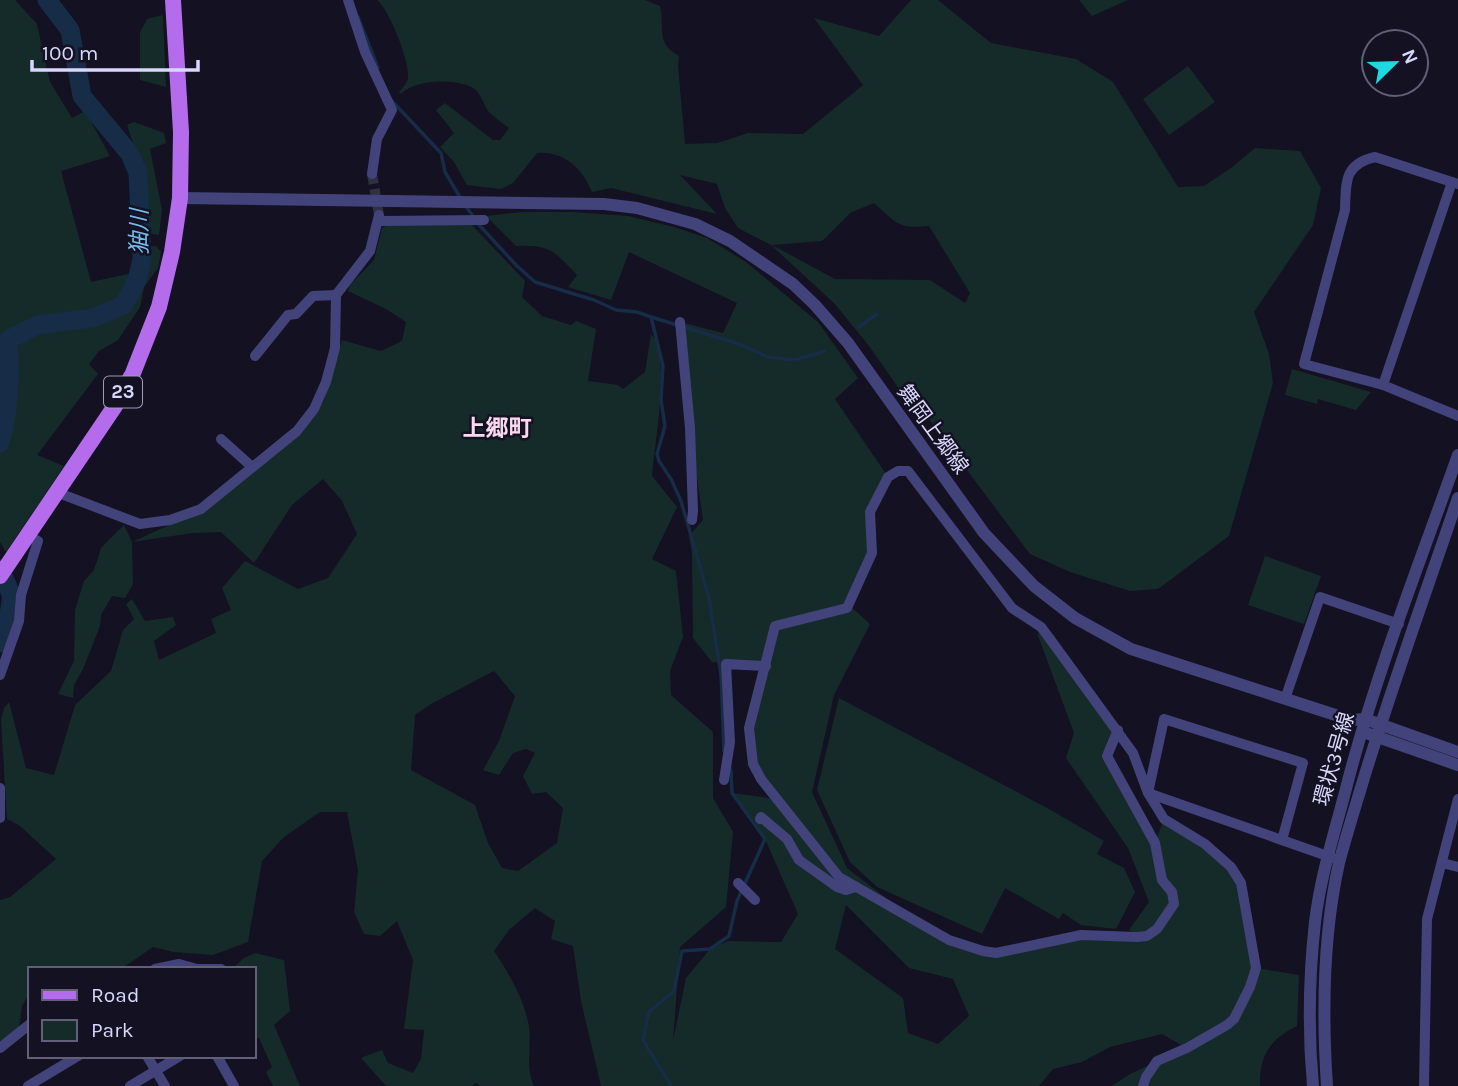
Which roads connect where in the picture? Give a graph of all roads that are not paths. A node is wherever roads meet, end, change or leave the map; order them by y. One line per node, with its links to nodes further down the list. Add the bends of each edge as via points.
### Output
1 (173, 0): 5 (main road, 23)
2 (348, 0): 3 (street, via 365,52 392,110 377,139)
3 (372, 174)
4 (1455, 183): 10 (street); 10 (street, via 1375,156 1352,168 1304,364)
5 (180, 198): 16 (main road, 23, via 159,307 133,373 97,436); 24 (street, 舞岡上郷線, via 604,204 695,224 730,241 793,284 834,326 984,533 1034,586 1075,618 1131,649)
6 (484, 220): 7 (street, via 379,218 370,251)
7 (336, 295): 9 (street, via 313,296 296,314 288,315); 14 (street, via 335,348 318,400 297,431)
8 (681, 326): 18 (street, via 690,428)
9 (255, 356)
10 (1382, 385): 11 (street)
11 (1458, 416)
12 (220, 439): 14 (street)
13 (1458, 455): 15 (street, 環状3号線)
14 (251, 466): 16 (street, via 201,509 140,524)
15 (1456, 470): 21 (street, 環状3号線)
16 (55, 492): 19 (main road, 23)
17 (1458, 498): 27 (street, 環状3号線)
18 (691, 520)
19 (26, 535): 20 (main road, 23); 23 (street, via 38,541 21,595 19,621)
20 (0, 576)
21 (1399, 624): 24 (street, via 1320,597); 25 (street, 環状3号線)
22 (766, 666): 26 (street, via 775,626 847,608 872,553 870,512 888,477 908,471 1012,608 1041,627); 30 (street, via 726,664 730,742); 42 (street, via 749,727 752,764 824,861)
23 (0, 675)
24 (1285, 699): 25 (street, 舞岡上郷線)
25 (1359, 723): 27 (street, 舞岡上郷線); 37 (street, 環状3号線)
26 (1118, 730): 32 (street, via 1133,752); 42 (street, via 1107,756 1155,843 1162,880 1172,892 1174,904 1147,936 1081,935 996,953 983,951 949,940)
27 (1378, 731): 28 (street, 舞岡上郷線); 29 (street, 舞岡上郷線); 38 (street, 環状3号線)
28 (1458, 752)
29 (1458, 765)
30 (724, 776)
31 (0, 788): 34 (street)
32 (1148, 793): 36 (street); 36 (street, via 1164,719 1303,763); 57 (street, via 1164,819 1205,844 1231,867 1241,883 1256,968 1234,1019 1157,1062)
33 (1458, 799): 39 (street)
34 (0, 818)
35 (760, 819): 42 (street, via 787,839 799,860 830,882 846,890)
36 (1282, 840): 37 (street)
37 (1327, 855): 38 (street); 58 (street, 環状3号線, via 1311,966)
38 (1340, 862): 59 (street, 環状3号線, via 1325,977)
39 (1442, 863): 40 (street); 60 (street, via 1427,919)
40 (1458, 867)
41 (739, 883): 43 (street)
42 (856, 887)
43 (752, 897)
44 (165, 967): 45 (street)
45 (190, 967)
46 (28, 1026): 47 (street)
47 (0, 1048)
48 (75, 1058): 53 (street)
49 (148, 1058): 52 (street)
50 (177, 1058): 52 (street)
51 (217, 1058): 56 (street)
52 (156, 1070): 54 (street); 55 (street)
53 (28, 1086)
54 (130, 1086)
55 (165, 1086)
56 (234, 1086)
57 (1143, 1086)
58 (1313, 1086)
59 (1327, 1086)
60 (1424, 1086)

